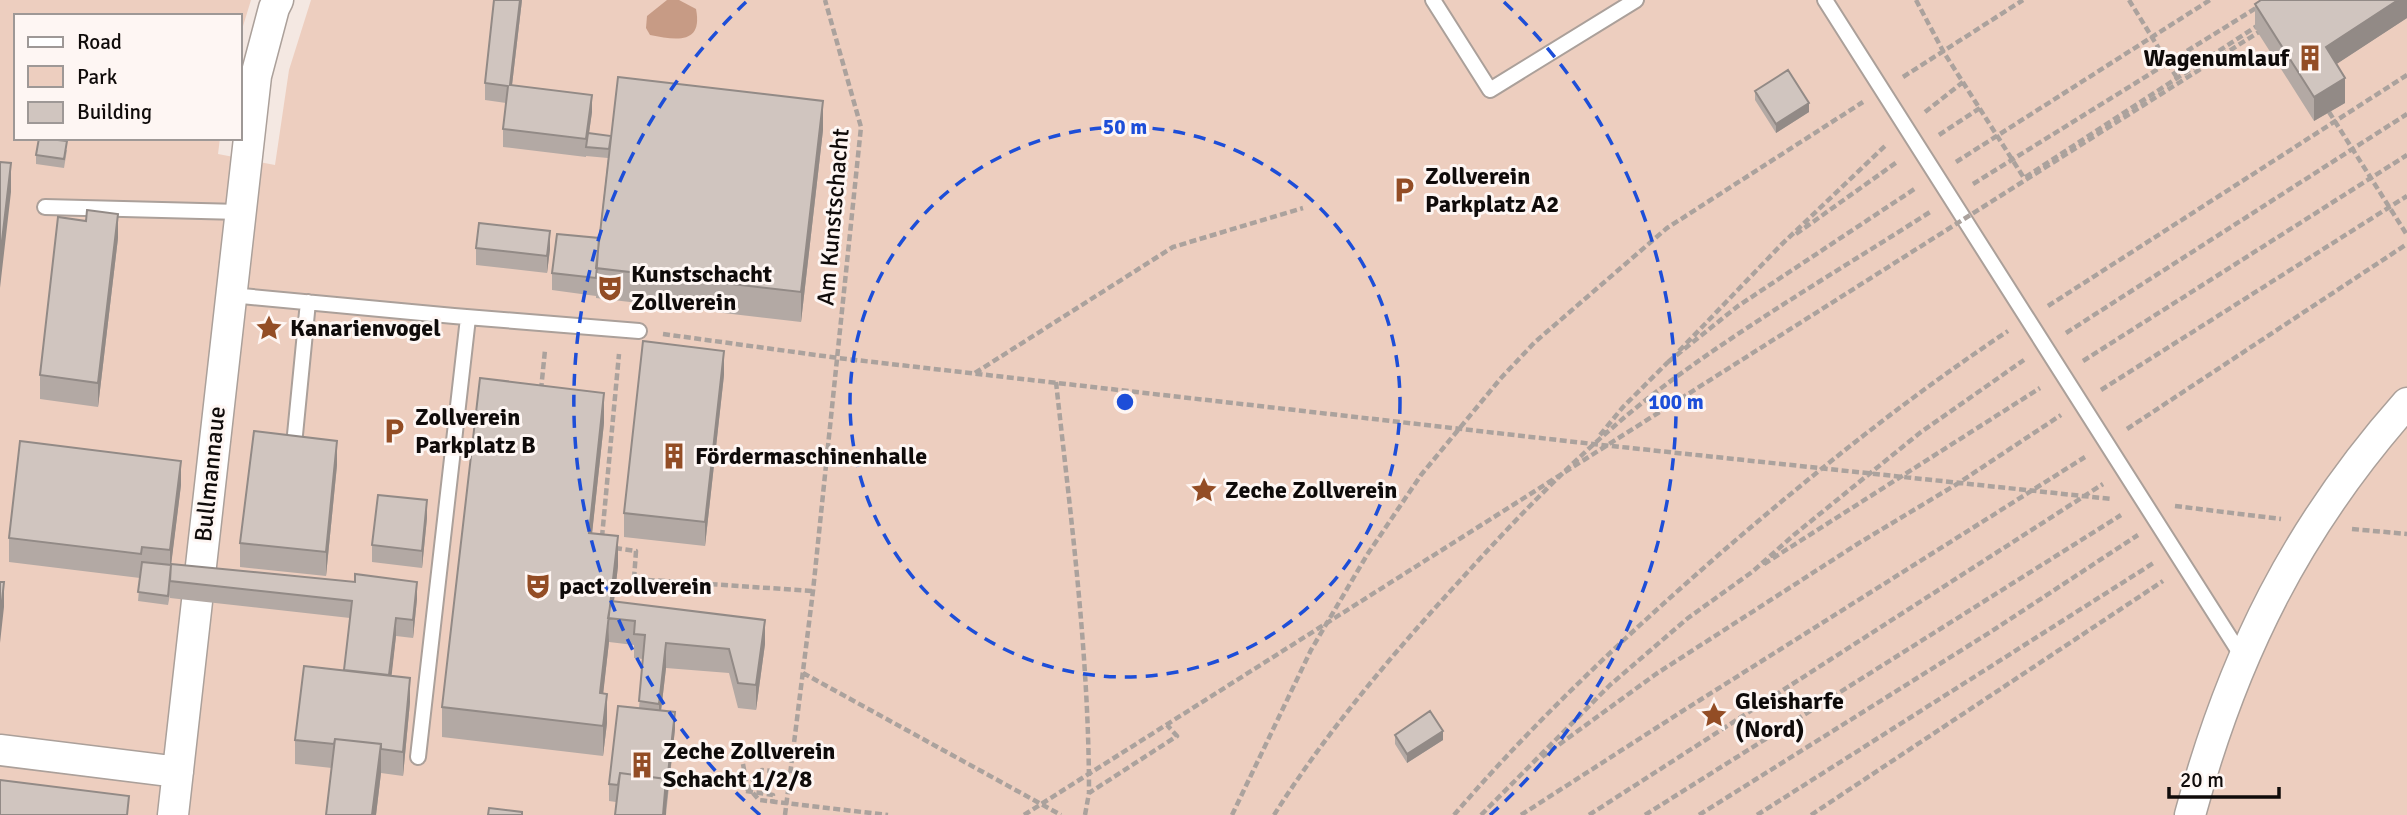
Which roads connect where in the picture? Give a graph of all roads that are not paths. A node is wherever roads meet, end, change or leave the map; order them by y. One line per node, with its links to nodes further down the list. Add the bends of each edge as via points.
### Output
1 (278, 0): 6 (street, Bullmannaue, via 256,76)
2 (1433, 0): 3 (lane, via 1490,90)
3 (1636, 0)
4 (1825, 0): 13 (lane)
5 (45, 206): 6 (lane)
6 (240, 212): 7 (street, Bullmannaue)
7 (231, 295): 8 (lane); 16 (street, Bullmannaue)
8 (308, 302): 9 (lane); 12 (lane)
9 (468, 318): 10 (lane); 15 (lane)
10 (639, 331)
11 (2407, 403): 13 (street, via 2313,524)
12 (293, 459)
13 (2243, 658): 18 (street)
14 (0, 750): 16 (street)
15 (418, 757)
16 (178, 772): 17 (street, Bullmannaue)
17 (173, 815)
18 (2190, 815)

